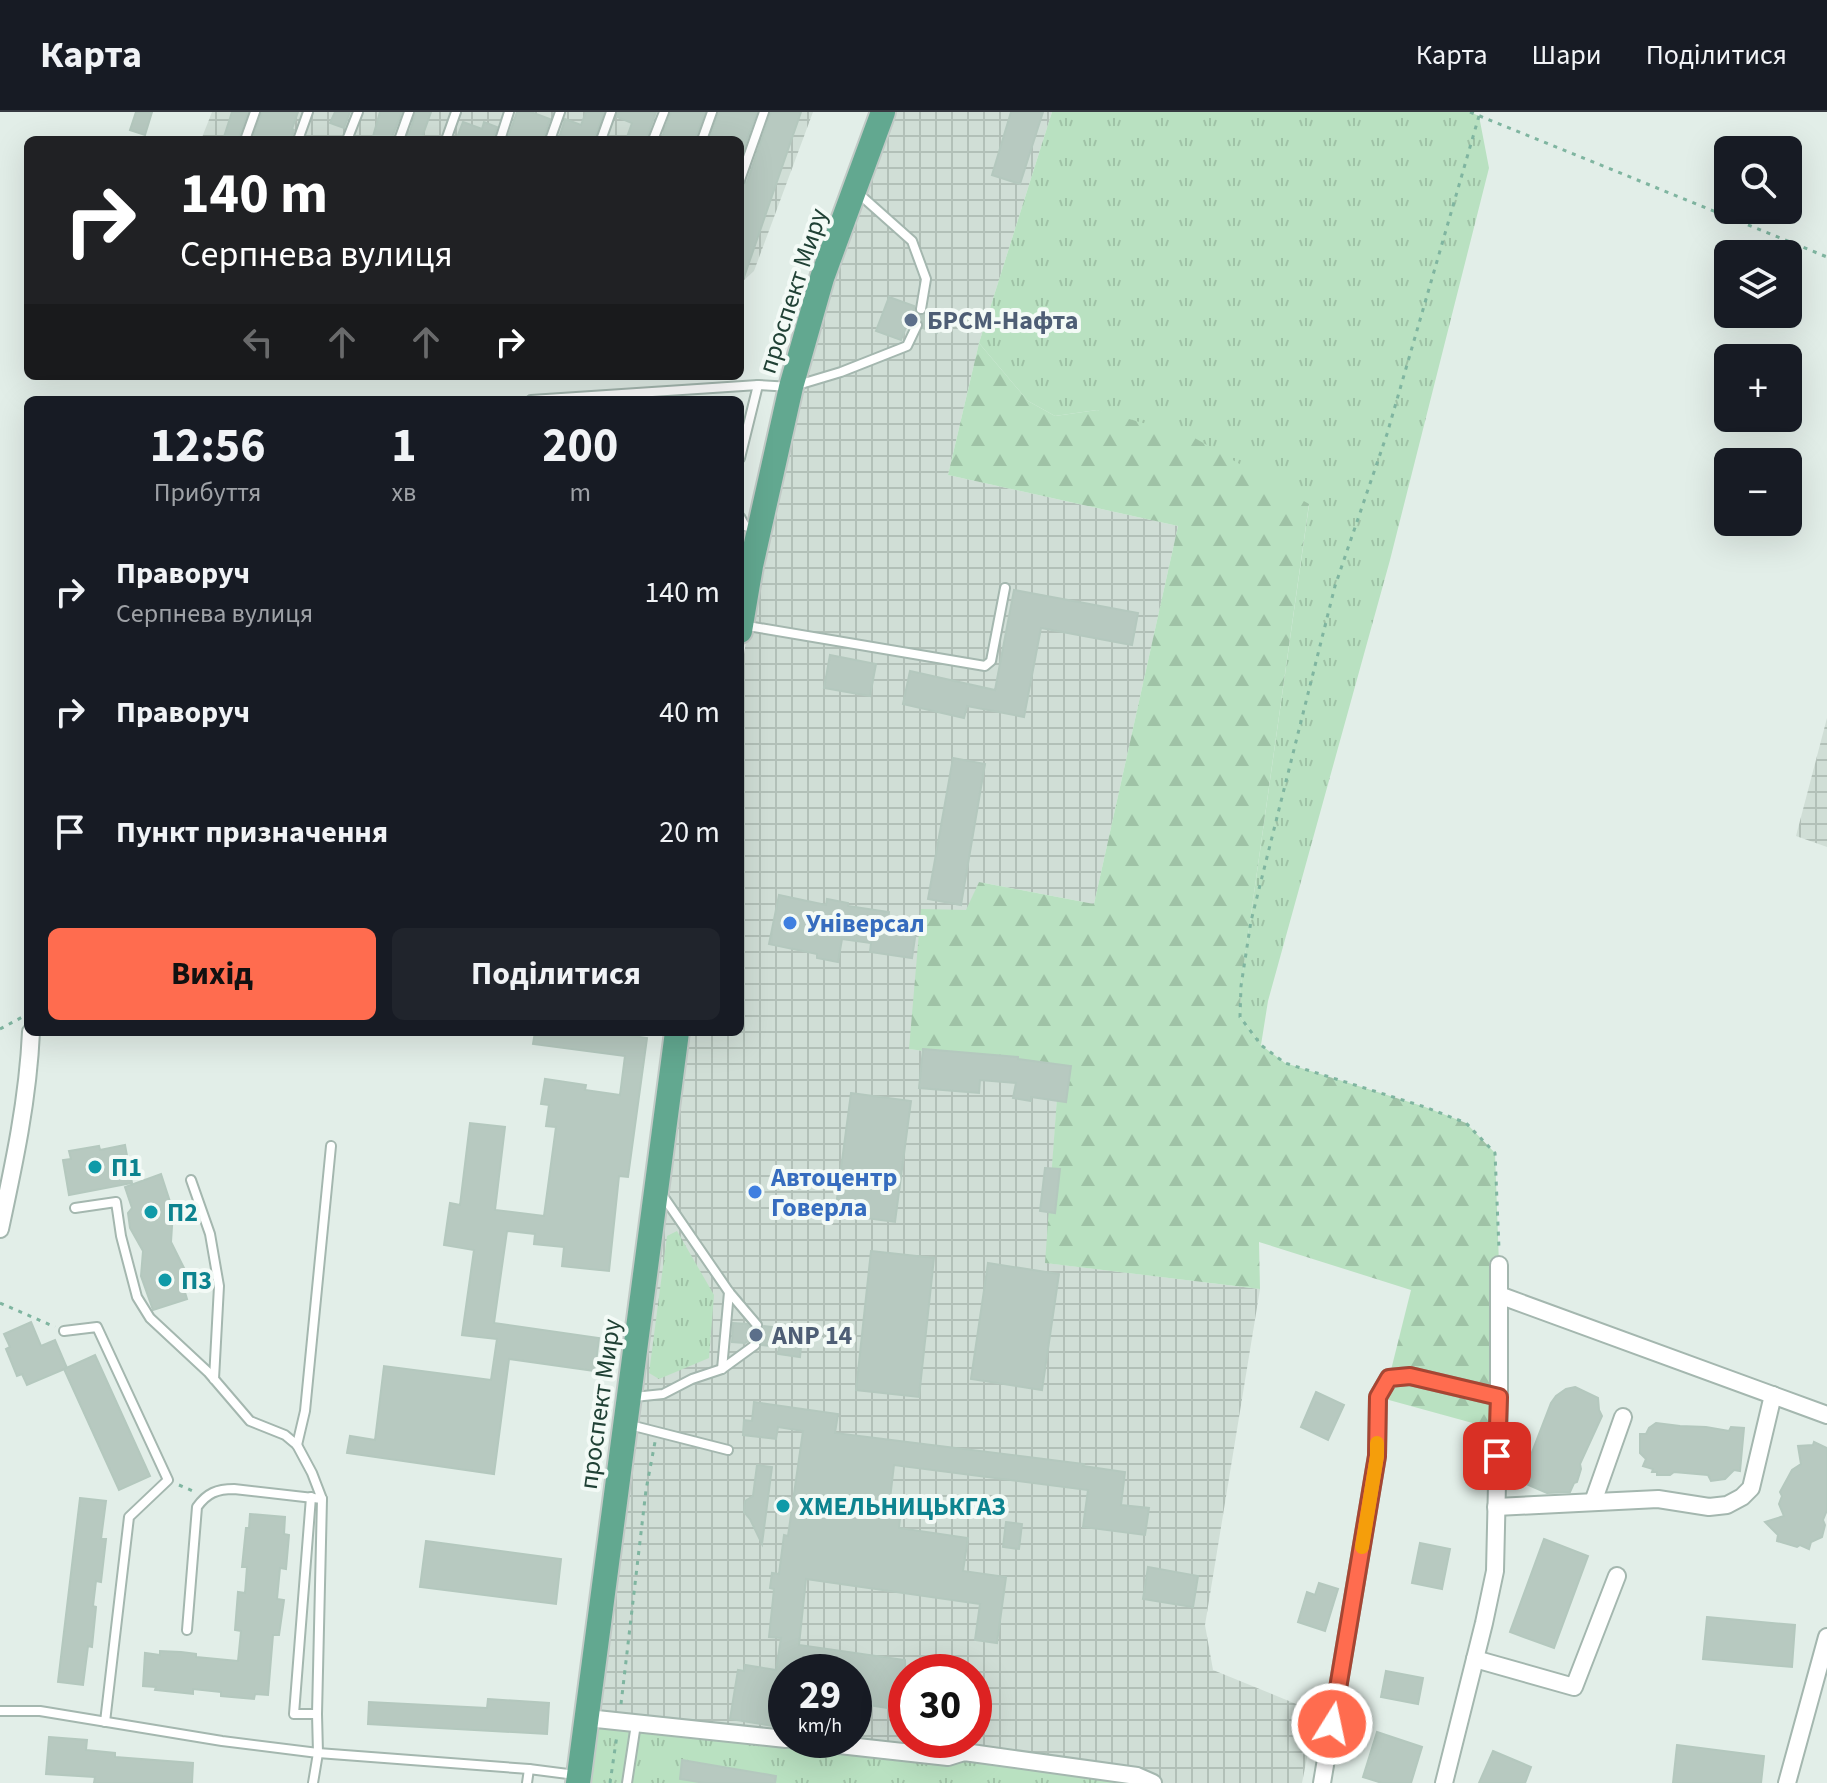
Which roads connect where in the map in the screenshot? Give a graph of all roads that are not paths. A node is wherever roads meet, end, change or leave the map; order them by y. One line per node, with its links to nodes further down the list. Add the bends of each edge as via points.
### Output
1 (255, 112): 13 (lane)
2 (308, 112): 14 (lane)
3 (358, 112): 15 (lane)
4 (409, 112): 16 (lane)
5 (456, 112): 17 (lane)
6 (509, 112): 18 (lane)
7 (560, 112): 19 (lane)
8 (611, 112): 20 (lane)
9 (664, 112): 21 (lane)
10 (712, 112): 22 (lane)
11 (764, 112): 23 (lane)
12 (883, 112): 24 (main road, проспект Миру)
13 (246, 136)
14 (299, 136)
15 (349, 136)
16 (400, 136)
17 (447, 136)
18 (501, 136)
19 (551, 136)
20 (602, 136)
21 (655, 136)
22 (703, 136)
23 (744, 169)
24 (855, 190): 25 (lane, via 912,241 926,279); 28 (main road, проспект Миру, via 822,278)
25 (921, 309)
26 (917, 325): 28 (lane, via 907,346)
27 (758, 385): 28 (lane); 29 (lane); 30 (lane)
28 (791, 387): 31 (main road, проспект Миру)
29 (592, 396)
30 (744, 442)
31 (749, 523): 32 (main road, проспект Миру)
32 (744, 587)
33 (1005, 588): 34 (lane, via 991,661 985,666)
34 (744, 626)
35 (31, 1036): 41 (street, via 20,1138)
36 (676, 1036): 39 (main road, проспект Миру)
37 (331, 1146): 56 (lane, via 305,1411)
38 (191, 1180): 49 (lane, via 210,1234 219,1286)
39 (657, 1187): 43 (lane); 52 (main road, проспект Миру)
40 (75, 1208): 49 (lane, via 116,1202 137,1297 150,1318)
41 (0, 1229)
42 (1499, 1265): 44 (street)
43 (729, 1292): 45 (lane); 48 (lane)
44 (1499, 1295): 50 (street); 51 (street)
45 (757, 1325)
46 (64, 1331): 69 (lane, via 97,1327 168,1480 129,1517)
47 (755, 1345): 48 (lane)
48 (722, 1369): 52 (lane, via 663,1394)
49 (214, 1379): 56 (lane, via 250,1421)
50 (1773, 1395): 53 (street); 60 (street, via 1751,1488 1742,1497 1709,1507 1658,1499)
51 (1499, 1397): 61 (street); 81 (street, via 1410,1376 1389,1378 1378,1397 1377,1456)
52 (629, 1398): 55 (main road, проспект Миру)
53 (1827, 1415)
54 (1623, 1417): 60 (street)
55 (626, 1424): 57 (lane); 68 (main road, проспект Миру)
56 (297, 1445): 59 (lane)
57 (728, 1450)
58 (311, 1497): 59 (lane); 63 (lane, via 234,1489 205,1497 197,1507); 67 (lane, via 294,1714)
59 (322, 1499): 67 (lane)
60 (1593, 1502): 61 (street)
61 (1496, 1507): 65 (street, via 1495,1571)
62 (1617, 1576): 65 (street, via 1574,1687)
63 (187, 1630)
64 (1827, 1637): 83 (street)
65 (1475, 1659): 82 (street)
66 (0, 1711): 69 (lane, via 40,1711)
67 (317, 1714): 73 (lane)
68 (587, 1718): 70 (street); 76 (main road, проспект Миру)
69 (105, 1722): 73 (lane)
70 (636, 1723): 71 (street); 79 (lane)
71 (768, 1737)
72 (872, 1749): 75 (street, via 948,1757 964,1752)
73 (318, 1753): 74 (lane); 77 (lane)
74 (529, 1769): 76 (lane, via 568,1774); 78 (lane)
75 (1137, 1780): 80 (street)
76 (579, 1781)
77 (313, 1783)
78 (527, 1783)
79 (627, 1783)
80 (1153, 1783)
81 (1322, 1783)
82 (1444, 1783)
83 (1787, 1783)

